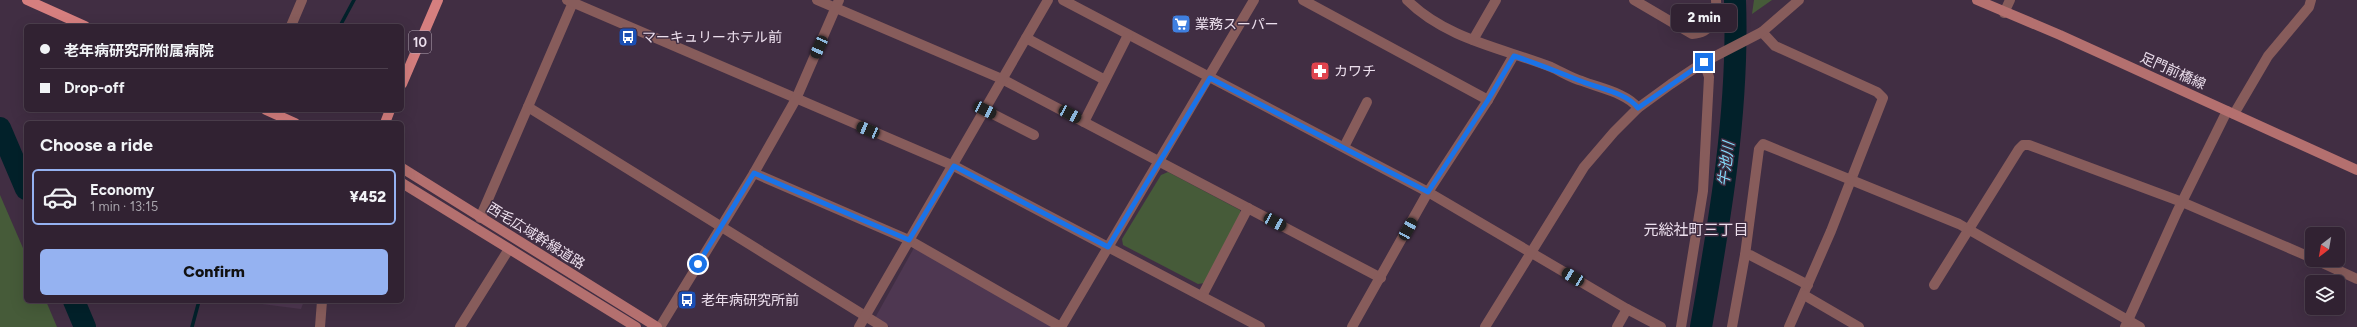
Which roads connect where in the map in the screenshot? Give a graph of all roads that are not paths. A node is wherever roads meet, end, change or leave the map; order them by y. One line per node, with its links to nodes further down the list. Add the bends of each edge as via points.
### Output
1 (27, 0): 18 (main road)
2 (302, 0): 22 (street)
3 (438, 0): 30 (main road, 10)
4 (817, 0): 19 (street)
5 (1048, 0): 25 (street)
6 (1063, 0): 24 (street)
7 (1254, 0): 29 (street)
8 (1303, 0): 34 (street)
9 (1407, 0): 26 (street, via 1433,22)
10 (1496, 0): 26 (street)
11 (1634, 0): 12 (street, via 1692,34 1711,26 1716,17)
12 (1716, 0)
13 (1799, 0): 23 (street)
14 (1977, 0): 20 (main road, 足門前橋線)
15 (2010, 0): 20 (street)
16 (2312, 0): 40 (street, via 2306,11 2268,56)
17 (571, 1): 33 (street); 36 (street)
18 (41, 3): 21 (main road)
19 (838, 4): 31 (street); 33 (street)
20 (2004, 13): 40 (main road, 足門前橋線, via 2060,35)
21 (82, 24)
22 (292, 24)
23 (1762, 32): 28 (street); 50 (street, via 1775,46 1877,92 1884,98)
24 (1128, 35): 29 (street); 32 (street)
25 (1026, 38): 31 (street); 32 (street)
26 (1473, 40): 27 (street)
27 (1514, 56): 34 (street); 37 (street, via 1622,96)
28 (1704, 62): 37 (street); 88 (street, via 1709,77 1703,192)
29 (1210, 78): 44 (street); 45 (street)
30 (404, 79)
31 (1002, 79): 38 (street); 42 (street)
32 (1105, 80): 42 (street)
33 (796, 99): 46 (street); 49 (street)
34 (1488, 100): 52 (street)
35 (1367, 102): 44 (street)
36 (528, 107): 55 (street); 56 (street)
37 (1638, 108): 61 (street, via 1584,167)
38 (985, 110): 43 (street); 46 (street)
39 (270, 112): 41 (main road)
40 (2230, 113): 48 (main road, 足門前橋線); 53 (street)
41 (290, 121)
42 (1084, 122): 45 (street)
43 (1034, 135)
44 (1344, 147): 52 (street)
45 (1160, 161): 54 (street); 59 (street)
46 (954, 166): 58 (street); 59 (street)
47 (404, 169): 55 (main road, 西毛広域幹線道路)
48 (2357, 170)
49 (754, 173): 56 (street); 58 (street)
50 (1852, 180): 57 (street); 62 (street, via 1766,144 1760,146); 67 (street)
51 (404, 184): 60 (main road, 西毛広域幹線道路)
52 (1428, 192): 61 (street); 65 (street)
53 (2182, 202): 57 (street, via 2029,145 2023,145); 63 (street); 74 (street)
54 (1248, 208): 65 (street); 70 (street)
55 (480, 218): 78 (main road, 西毛広域幹線道路)
56 (720, 226): 73 (street); 79 (street)
57 (1969, 229): 68 (street); 74 (street)
58 (909, 240): 73 (street); 82 (street)
59 (1108, 247): 70 (street); 82 (street)
60 (509, 249): 76 (street); 77 (main road, 西毛広域幹線道路)
61 (1532, 253): 72 (street); 85 (street)
62 (1746, 255): 67 (street); 89 (street)
63 (2305, 255)
64 (2331, 267): 66 (street)
65 (1381, 278): 84 (street)
66 (2357, 279)
67 (1808, 285): 69 (street)
68 (1934, 285)
69 (1804, 295): 90 (street); 91 (street)
70 (1202, 296): 83 (street)
71 (322, 303): 75 (street)
72 (1627, 309): 86 (street); 87 (street)
73 (865, 316): 80 (street); 81 (street)
74 (2127, 324): 92 (street)
75 (320, 327)
76 (460, 327)
77 (636, 327)
78 (657, 327)
79 (660, 327)
80 (859, 327)
81 (883, 327)
82 (1061, 327)
83 (1260, 327)
84 (1352, 327)
85 (1485, 327)
86 (1616, 327)
87 (1661, 327)
88 (1681, 327)
89 (1732, 327)
90 (1789, 327)
91 (1859, 327)
92 (2140, 327)

